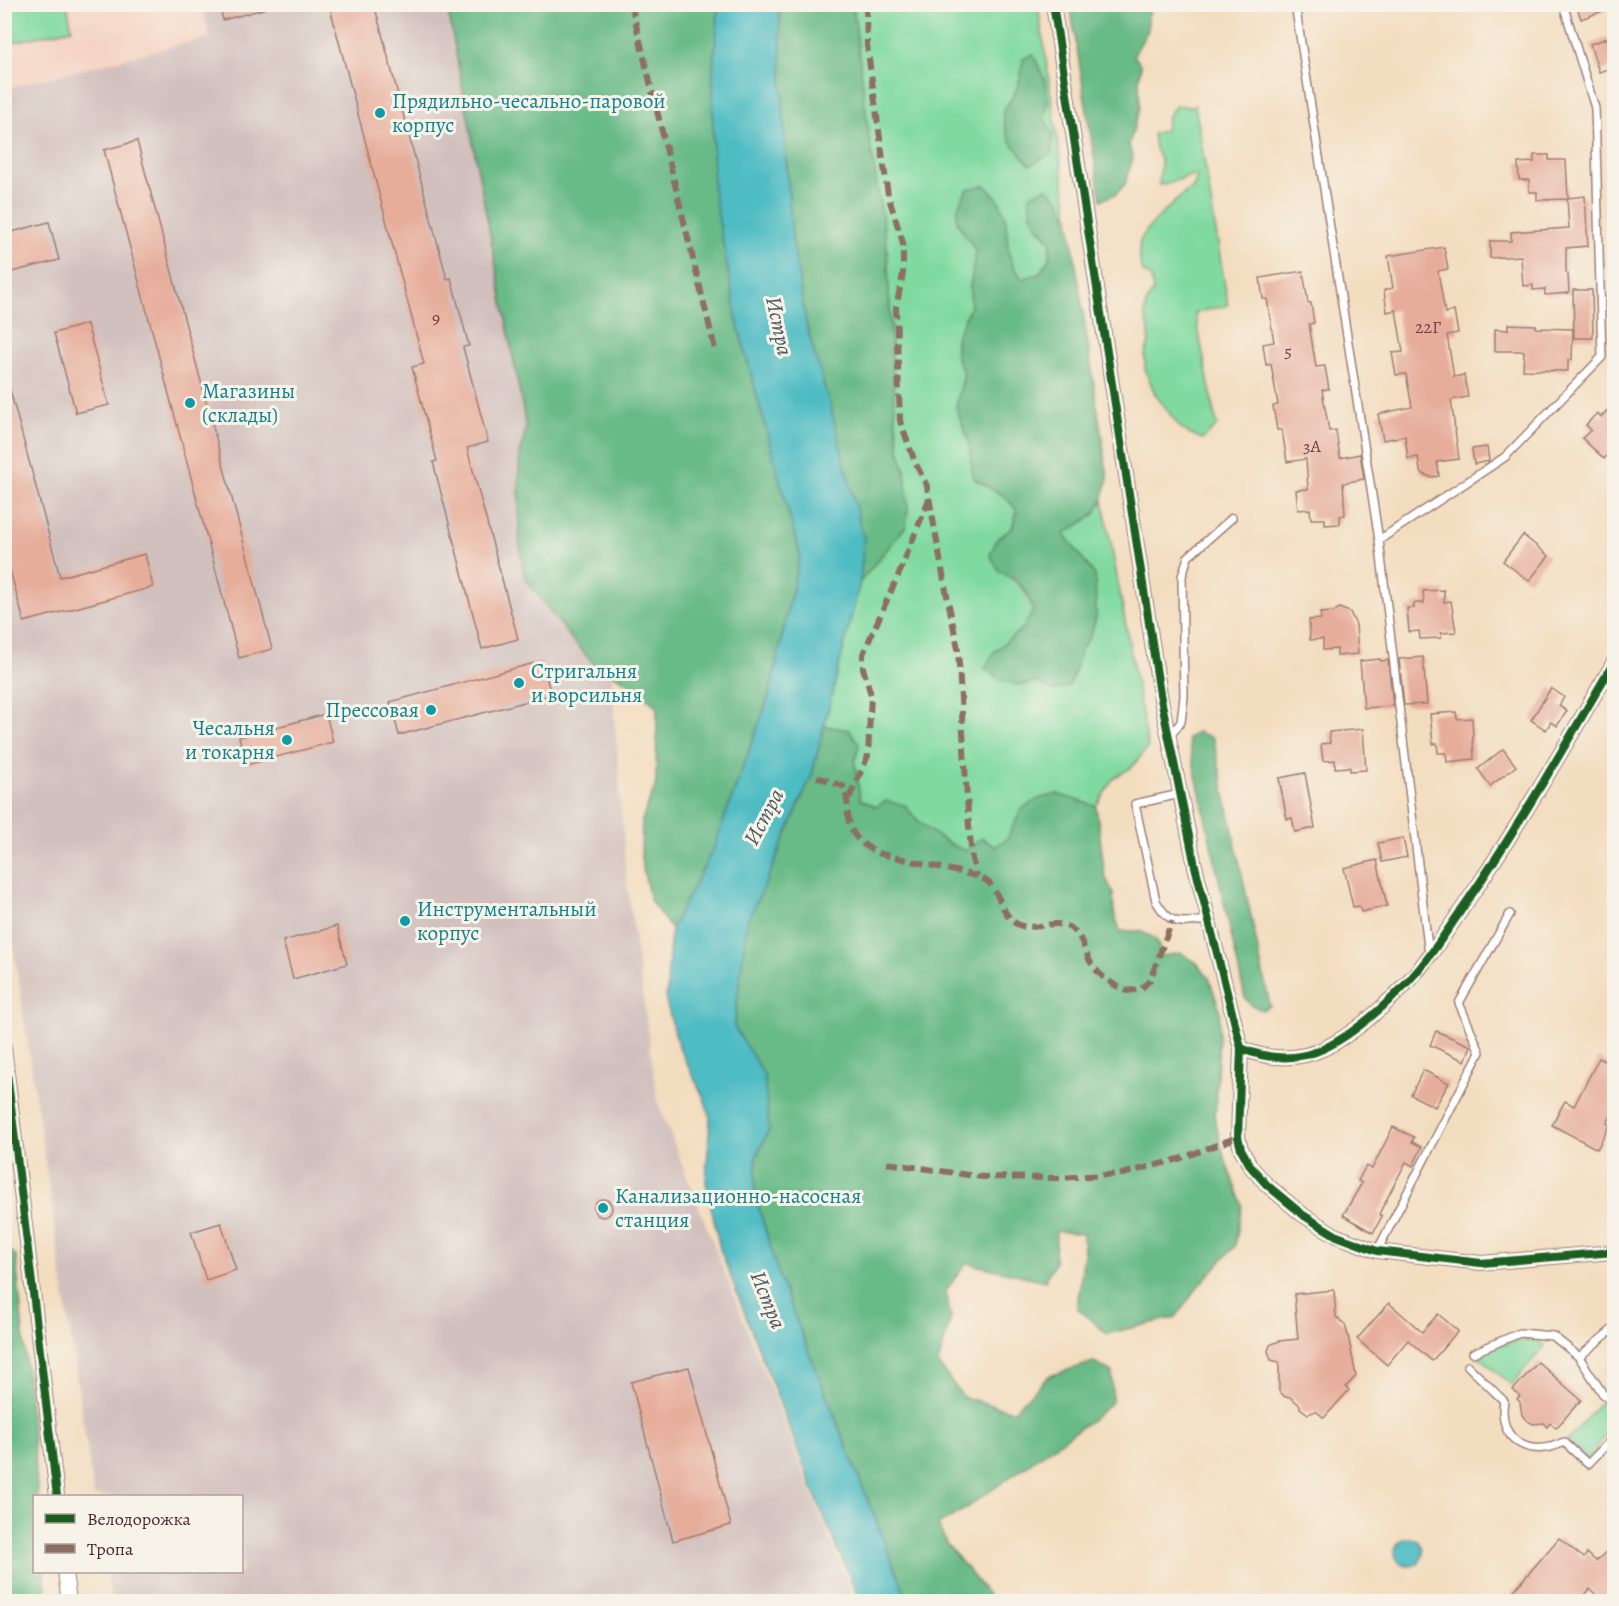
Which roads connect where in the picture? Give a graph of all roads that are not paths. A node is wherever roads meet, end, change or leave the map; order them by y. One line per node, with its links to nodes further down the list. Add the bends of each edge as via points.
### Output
1 (1053, 4): 7 (street)
2 (1295, 4): 5 (lane)
3 (1563, 4): 5 (lane, via 1595,108 1602,357 1505,457)
4 (1232, 518): 7 (lane, via 1188,557 1182,576 1184,697 1181,722)
5 (1379, 540): 11 (lane)
6 (1614, 662): 11 (street, via 1518,825)
7 (1169, 738): 8 (street)
8 (1180, 794): 10 (street); 10 (lane, via 1135,804 1156,901 1172,921)
9 (1510, 914): 14 (lane, via 1459,1003 1480,1052)
10 (1208, 920): 13 (street)
11 (1429, 957): 13 (street, via 1390,1000 1324,1049 1284,1057 1255,1054)
12 (4, 1047): 22 (street)
13 (1241, 1048): 14 (street, via 1238,1137 1251,1167 1303,1215 1337,1236)
14 (1377, 1251): 15 (street, via 1480,1263)
15 (1614, 1252)
16 (1614, 1328): 18 (lane)
17 (1473, 1353): 18 (lane, via 1520,1333 1553,1336)
18 (1579, 1357): 20 (lane)
19 (1468, 1366): 21 (lane, via 1504,1401 1504,1426 1520,1444 1544,1450 1564,1442 1588,1464)
20 (1614, 1407)
21 (1614, 1432)
22 (57, 1495)
23 (65, 1573): 24 (street)
24 (69, 1602)

